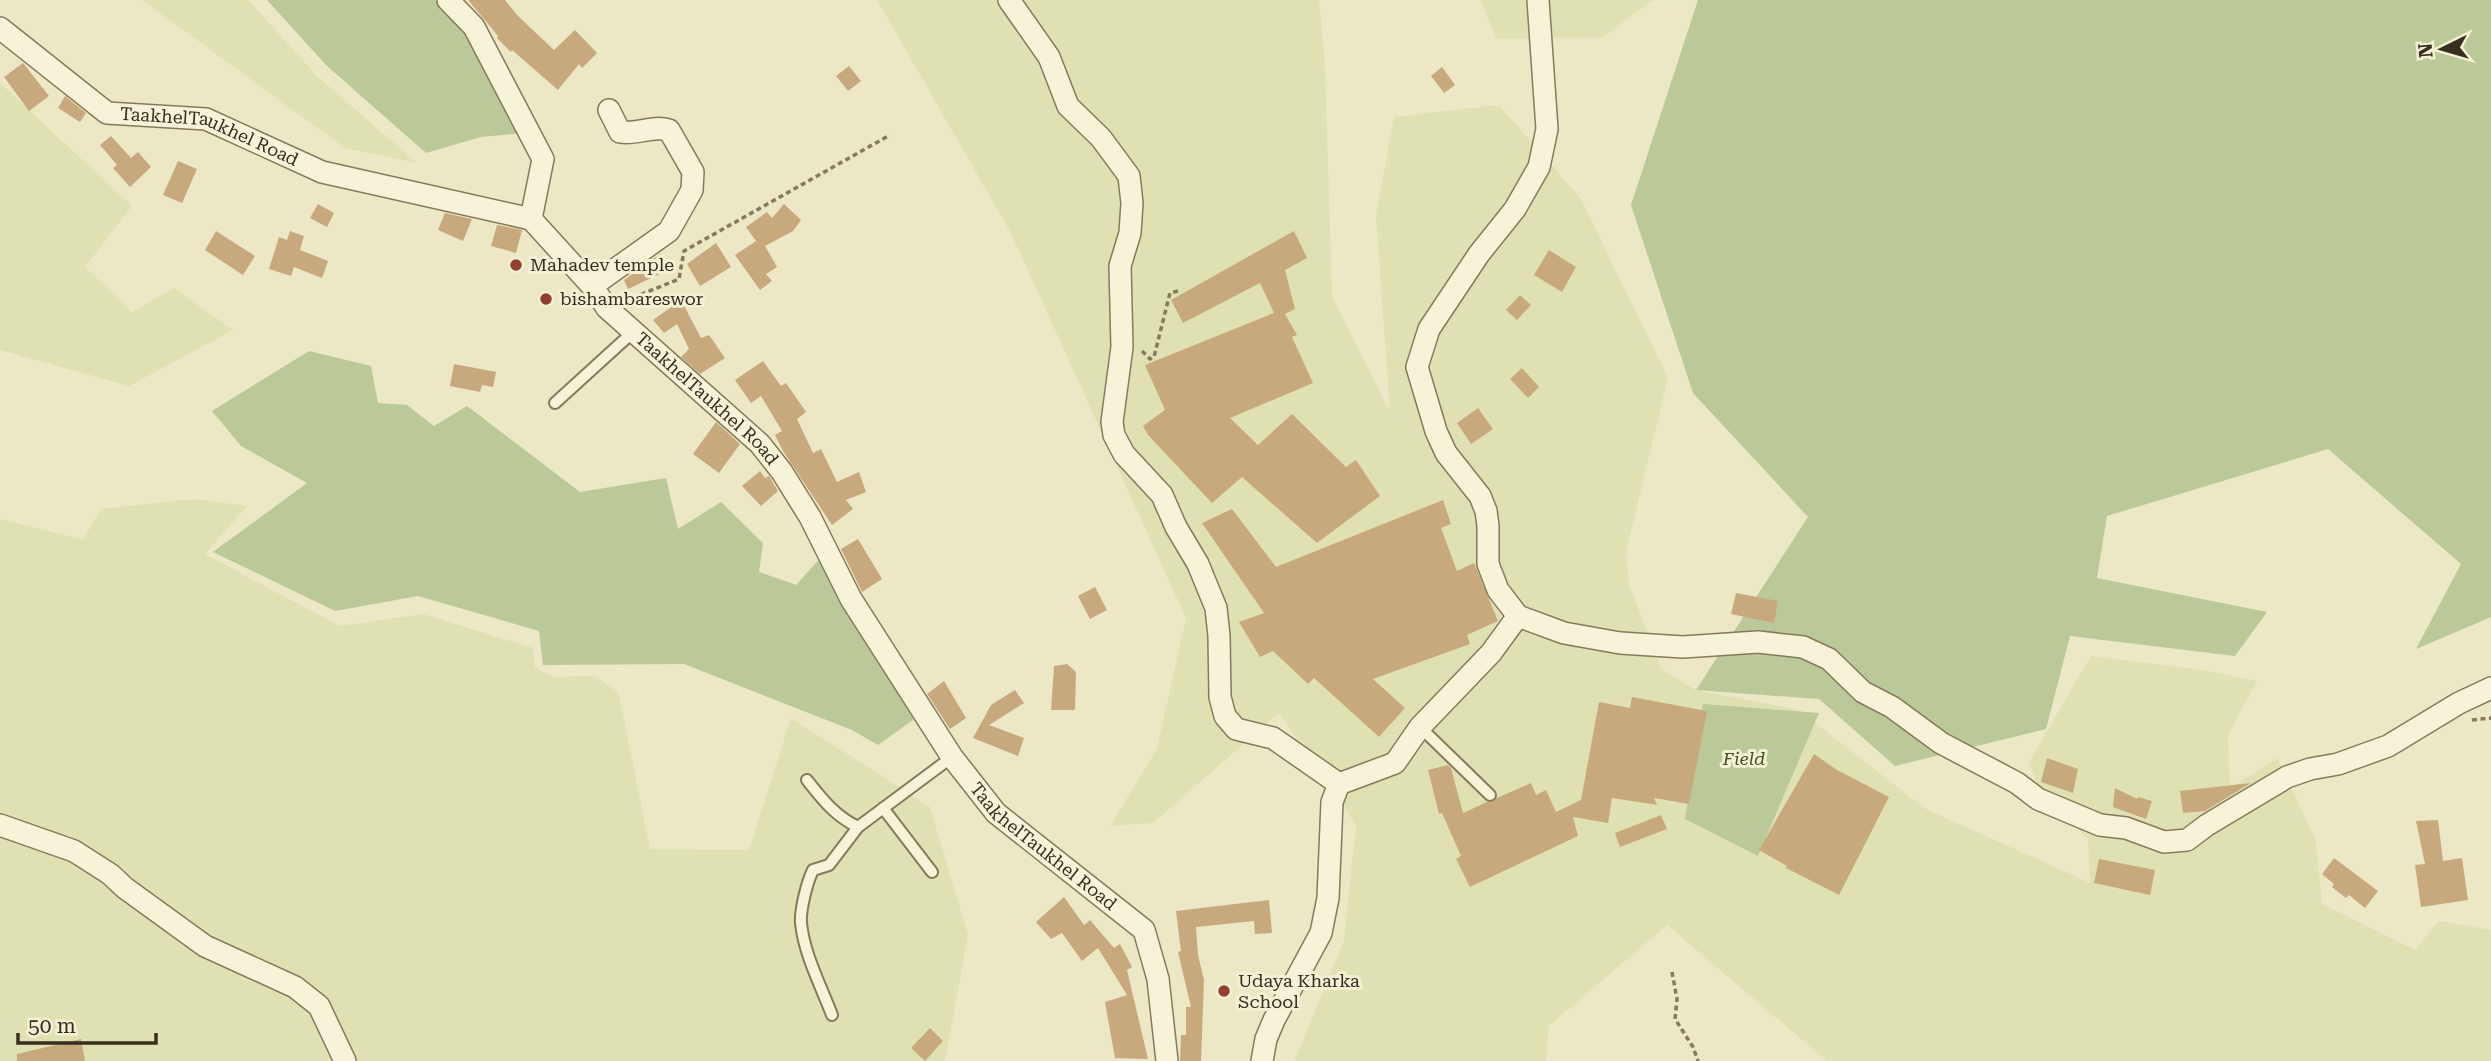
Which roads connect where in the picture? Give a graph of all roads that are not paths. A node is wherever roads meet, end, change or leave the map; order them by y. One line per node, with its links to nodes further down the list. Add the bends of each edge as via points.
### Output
1 (448, 0): 6 (street, via 474,27 543,159)
2 (1009, 0): 15 (street, via 1049,57 1068,106 1101,138 1129,176 1132,203 1130,233 1120,266 1122,347 1114,435 1124,454 1162,495 1216,608 1225,716 1236,729 1273,738)
3 (1538, 0): 10 (street, via 1546,129 1539,167 1515,209 1429,329 1417,367 1446,453 1480,496 1488,526 1488,564 1498,590)
4 (0, 28): 6 (street, TaakhelTaukhel Road, via 107,113 206,119 322,172)
5 (609, 110): 7 (street, via 620,132 669,130 693,172 692,190 669,231)
6 (531, 219): 7 (street, TaakhelTaukhel Road)
7 (592, 286): 8 (street, TaakhelTaukhel Road)
8 (633, 332): 9 (lane); 13 (street, TaakhelTaukhel Road, via 760,444 782,472 851,599)
9 (555, 403)
10 (1518, 616): 11 (street, via 1564,633 1620,643 1683,647 1758,642 1803,647 1829,659 1863,692 1941,743 2038,799 2100,825 2126,828 2164,842 2187,840 2287,777 2388,746); 12 (street, via 1491,653)
11 (2491, 688)
12 (1420, 727): 15 (street, via 1395,762); 16 (lane)
13 (952, 757): 17 (lane); 23 (street, TaakhelTaukhel Road, via 996,813 1144,930 1158,979)
14 (807, 780): 19 (lane, via 830,809)
15 (1339, 784): 24 (street, via 1332,802 1328,898 1321,933 1274,1020)
16 (1489, 795)
17 (883, 808): 19 (lane); 20 (lane)
18 (0, 825): 22 (street, via 74,851 205,946 295,988 319,1006)
19 (858, 827): 21 (lane, via 829,866 813,870 800,921)
20 (932, 872)
21 (832, 1015)
22 (345, 1061)
23 (1167, 1061)
24 (1262, 1061)

